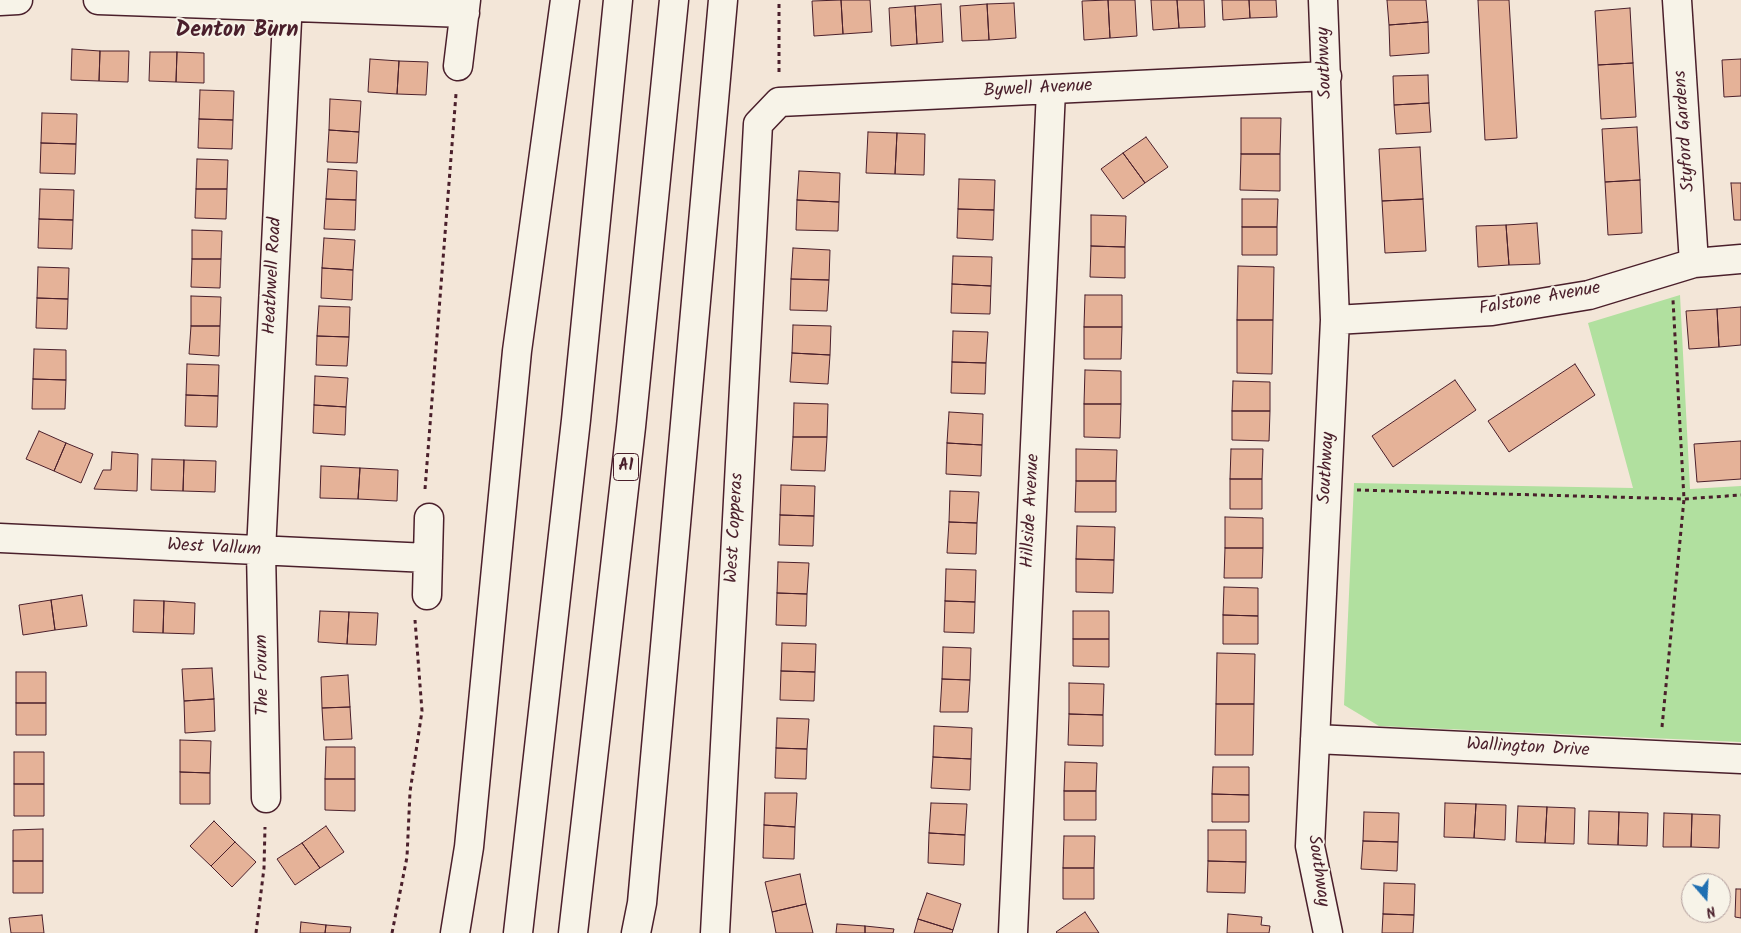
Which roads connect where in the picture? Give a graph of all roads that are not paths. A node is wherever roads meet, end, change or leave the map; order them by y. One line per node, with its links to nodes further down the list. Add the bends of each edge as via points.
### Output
1 (18, 0): 9 (main road)
2 (98, 0): 10 (main road)
3 (565, 0): 28 (main road, via 517,351 469,847)
4 (618, 0): 29 (main road, via 575,430)
5 (674, 0): 30 (main road, A1, via 631,427)
6 (722, 0): 27 (main road)
7 (1323, 0): 13 (main road, Southway)
8 (1677, 0): 17 (main road, Styford Gardens)
9 (0, 1)
10 (288, 4): 11 (main road); 21 (main road, Heathwell Road)
11 (466, 6): 12 (main road)
12 (458, 66)
13 (1327, 76): 14 (main road, Bywell Avenue); 18 (main road, Southway)
14 (1051, 90): 15 (main road, Bywell Avenue, via 779,102); 34 (main road, Hillside Avenue)
15 (758, 124): 33 (main road, West Copperas)
16 (1741, 259): 17 (main road, Falstone Avenue)
17 (1683, 266): 18 (main road, Falstone Avenue, via 1589,295 1492,311)
18 (1335, 320): 24 (main road, Southway)
19 (429, 518): 22 (main road)
20 (0, 538): 21 (main road, West Vallum)
21 (261, 551): 22 (main road, West Vallum); 26 (main road, The Forum)
22 (428, 558): 23 (main road)
23 (427, 595)
24 (1315, 739): 25 (main road, Wallington Drive); 35 (main road, Southway, via 1310,846)
25 (1741, 759)
26 (266, 798)
27 (642, 903): 31 (main road); 32 (main road)
28 (455, 933)
29 (518, 933)
30 (573, 933)
31 (636, 933)
32 (644, 933)
33 (715, 933)
34 (1013, 933)
35 (1328, 933)

